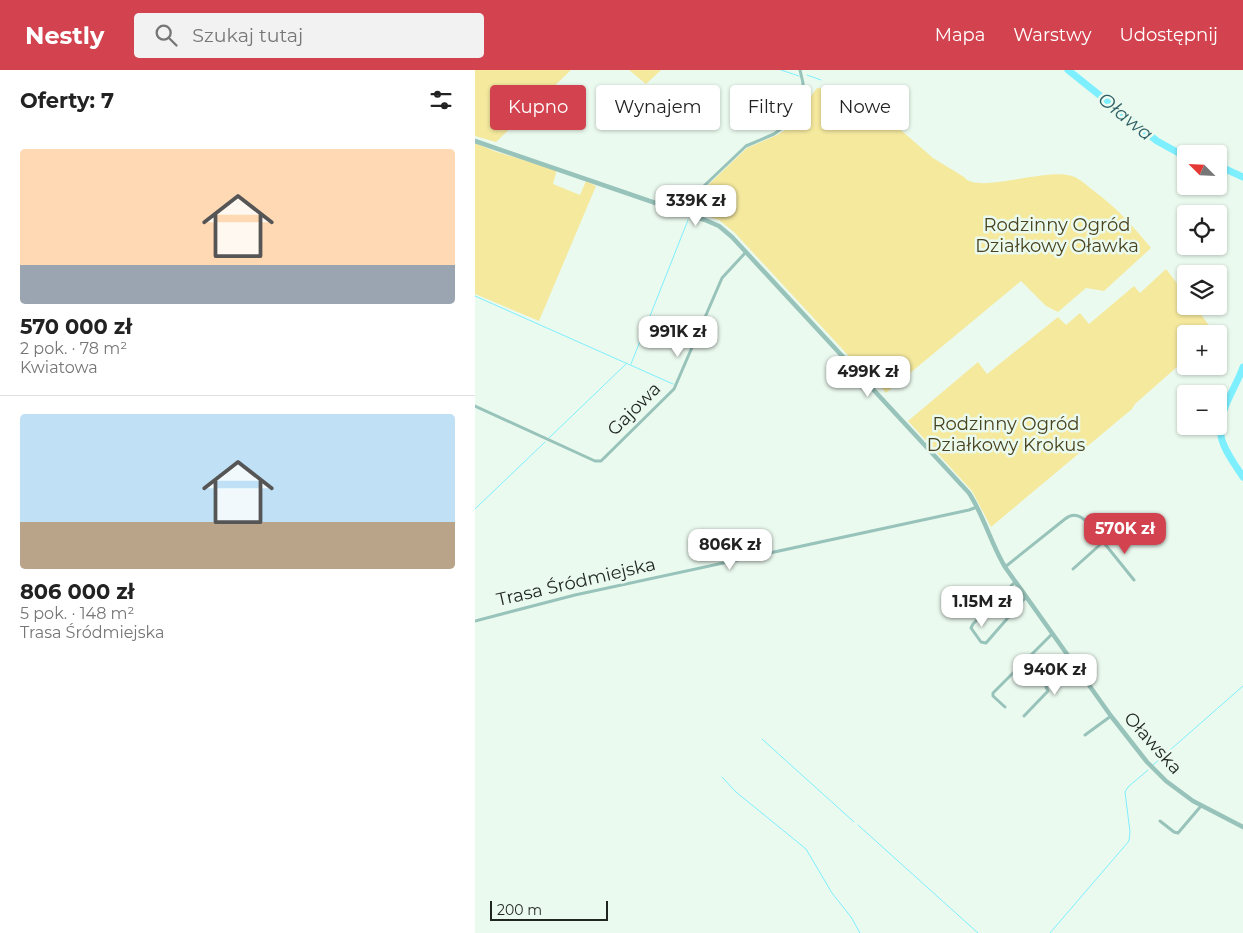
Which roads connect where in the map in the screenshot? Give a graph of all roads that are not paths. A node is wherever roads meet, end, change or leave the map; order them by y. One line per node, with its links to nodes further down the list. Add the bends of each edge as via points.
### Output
1 (799, 70): 3 (street, via 802,95 789,123 774,134 746,146 685,204)
2 (475, 141): 3 (street, Oławska)
3 (681, 212): 4 (street, Oławska, via 719,226)
4 (746, 252): 5 (street, Gajowa, via 722,278 674,389 601,461 595,462); 6 (street, Oławska, via 964,488)
5 (475, 406)
6 (977, 507): 8 (street, Oławska); 13 (street, Trasa Śródmiejska, via 575,595)
7 (1103, 542): 8 (street, via 1081,517 1071,515); 9 (street); 10 (street)
8 (1005, 567): 11 (street, Oławska)
9 (1073, 569)
10 (1134, 580)
11 (1015, 582): 12 (street, Oławska); 12 (street, via 973,624 971,628 981,642 986,643)
12 (1026, 598): 14 (street, Oławska)
13 (475, 621)
14 (1051, 634): 15 (street, Oławska); 16 (street, via 993,693)
15 (1073, 664): 17 (street, via 1047,683 1047,691); 18 (street, Oławska)
16 (1005, 707)
17 (1024, 716)
18 (1111, 716): 19 (street); 20 (street, Oławska, via 1152,768)
19 (1085, 735)
20 (1201, 806): 21 (street, via 1178,832); 22 (street, Oławska)
21 (1160, 821)
22 (1243, 827)

